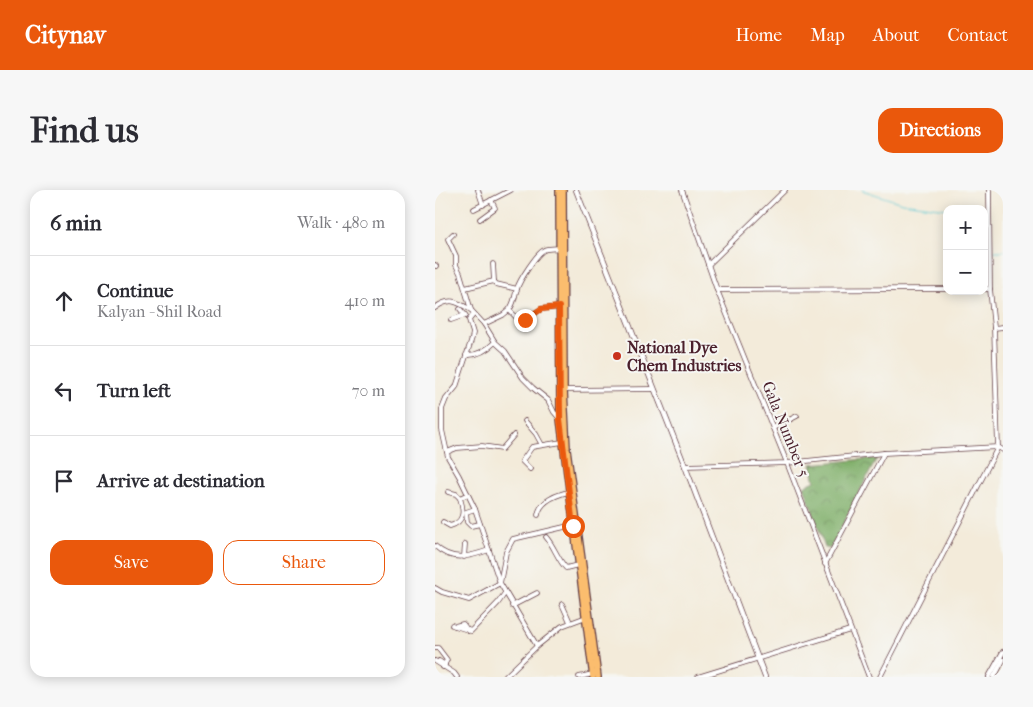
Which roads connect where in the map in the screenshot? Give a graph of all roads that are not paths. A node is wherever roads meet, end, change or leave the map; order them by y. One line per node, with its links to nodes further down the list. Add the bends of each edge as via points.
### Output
1 (478, 190): 12 (street)
2 (497, 190): 10 (street)
3 (511, 190): 10 (street)
4 (559, 190): 16 (main road)
5 (563, 190): 20 (main road)
6 (576, 190): 39 (street)
7 (682, 190): 18 (street, Gala Number 5)
8 (785, 190): 18 (street)
9 (989, 190): 24 (street)
10 (498, 196): 11 (street)
11 (491, 200): 12 (street); 14 (street, via 495,208)
12 (483, 205): 13 (street)
13 (475, 209)
14 (480, 219)
15 (453, 234): 21 (street, via 448,240)
16 (559, 248): 20 (main road); 23 (street, via 538,254)
17 (493, 264): 19 (street)
18 (708, 265): 25 (street, Gala Number 5)
19 (494, 281): 21 (street); 23 (street)
20 (562, 286): 26 (main road); 40 (main road)
21 (465, 288): 30 (street)
22 (943, 288): 25 (street)
23 (517, 289): 29 (street)
24 (989, 289): 35 (street)
25 (717, 290): 46 (street, Gala Number 5)
26 (559, 307): 29 (street, via 541,309 521,322); 44 (main road)
27 (435, 308): 30 (street, via 452,301)
28 (460, 309): 31 (street)
29 (509, 310): 34 (street)
30 (473, 312): 33 (street); 34 (street)
31 (465, 315): 32 (street); 33 (street)
32 (451, 320)
33 (469, 320): 38 (street, via 473,332)
34 (484, 324): 37 (street)
35 (994, 328): 36 (street); 50 (street)
36 (1003, 328)
37 (495, 342): 38 (street, via 478,354); 44 (street)
38 (466, 355): 42 (street, via 456,387 445,402)
39 (655, 389): 40 (street); 55 (street)
40 (564, 390): 44 (main road)
41 (435, 412): 42 (street)
42 (441, 415): 52 (street)
43 (797, 416): 46 (street)
44 (563, 419): 48 (main road); 79 (main road)
45 (525, 421): 49 (street)
46 (773, 428): 54 (street, Gala Number 5)
47 (513, 435): 52 (street, via 502,449 482,446)
48 (562, 442): 49 (street); 58 (main road)
49 (542, 445): 56 (street, via 532,447 522,461)
50 (998, 447): 51 (street); 53 (street); 98 (street)
51 (1003, 450)
52 (447, 452): 59 (street)
53 (884, 453): 54 (street); 71 (street)
54 (787, 463): 55 (street); 71 (street, Gala Number 5)
55 (685, 466): 86 (street)
56 (530, 470)
57 (449, 492): 60 (street)
58 (568, 492): 62 (street, via 547,501); 65 (main road)
59 (468, 494): 60 (street); 61 (street)
60 (460, 498): 63 (street, via 463,516 460,521 450,526)
61 (475, 509): 64 (street); 64 (street, via 466,512 467,522 471,526)
62 (538, 514)
63 (443, 522)
64 (480, 524): 69 (street)
65 (573, 526): 72 (main road); 73 (street, via 513,539 506,552)
66 (546, 537): 72 (street, via 566,568)
67 (465, 544): 70 (street)
68 (435, 546): 70 (street, via 448,555)
69 (489, 550): 70 (street); 73 (street)
70 (464, 557)
71 (825, 564): 82 (street, Gala Number 5)
72 (578, 565): 79 (main road)
73 (500, 583): 74 (street, via 469,600); 75 (street)
74 (435, 588)
75 (505, 593): 78 (street); 81 (street, via 474,629 469,631)
76 (537, 593): 78 (street)
77 (561, 604): 80 (street)
78 (512, 606): 83 (street)
79 (587, 617): 80 (street); 91 (main road)
80 (571, 622): 83 (street)
81 (454, 625)
82 (850, 630): 86 (street); 97 (street, Gala Number 5)
83 (537, 646): 93 (street)
84 (435, 648): 89 (street, via 444,654 447,661)
85 (1003, 652): 90 (street)
86 (758, 658): 95 (street); 96 (street)
87 (1003, 660): 90 (street)
88 (437, 661): 89 (street)
89 (444, 666): 92 (street)
90 (993, 675)
91 (595, 676): 94 (street)
92 (457, 677)
93 (505, 677)
94 (579, 677)
95 (698, 677)
96 (765, 677)
97 (869, 677)
98 (880, 677)

